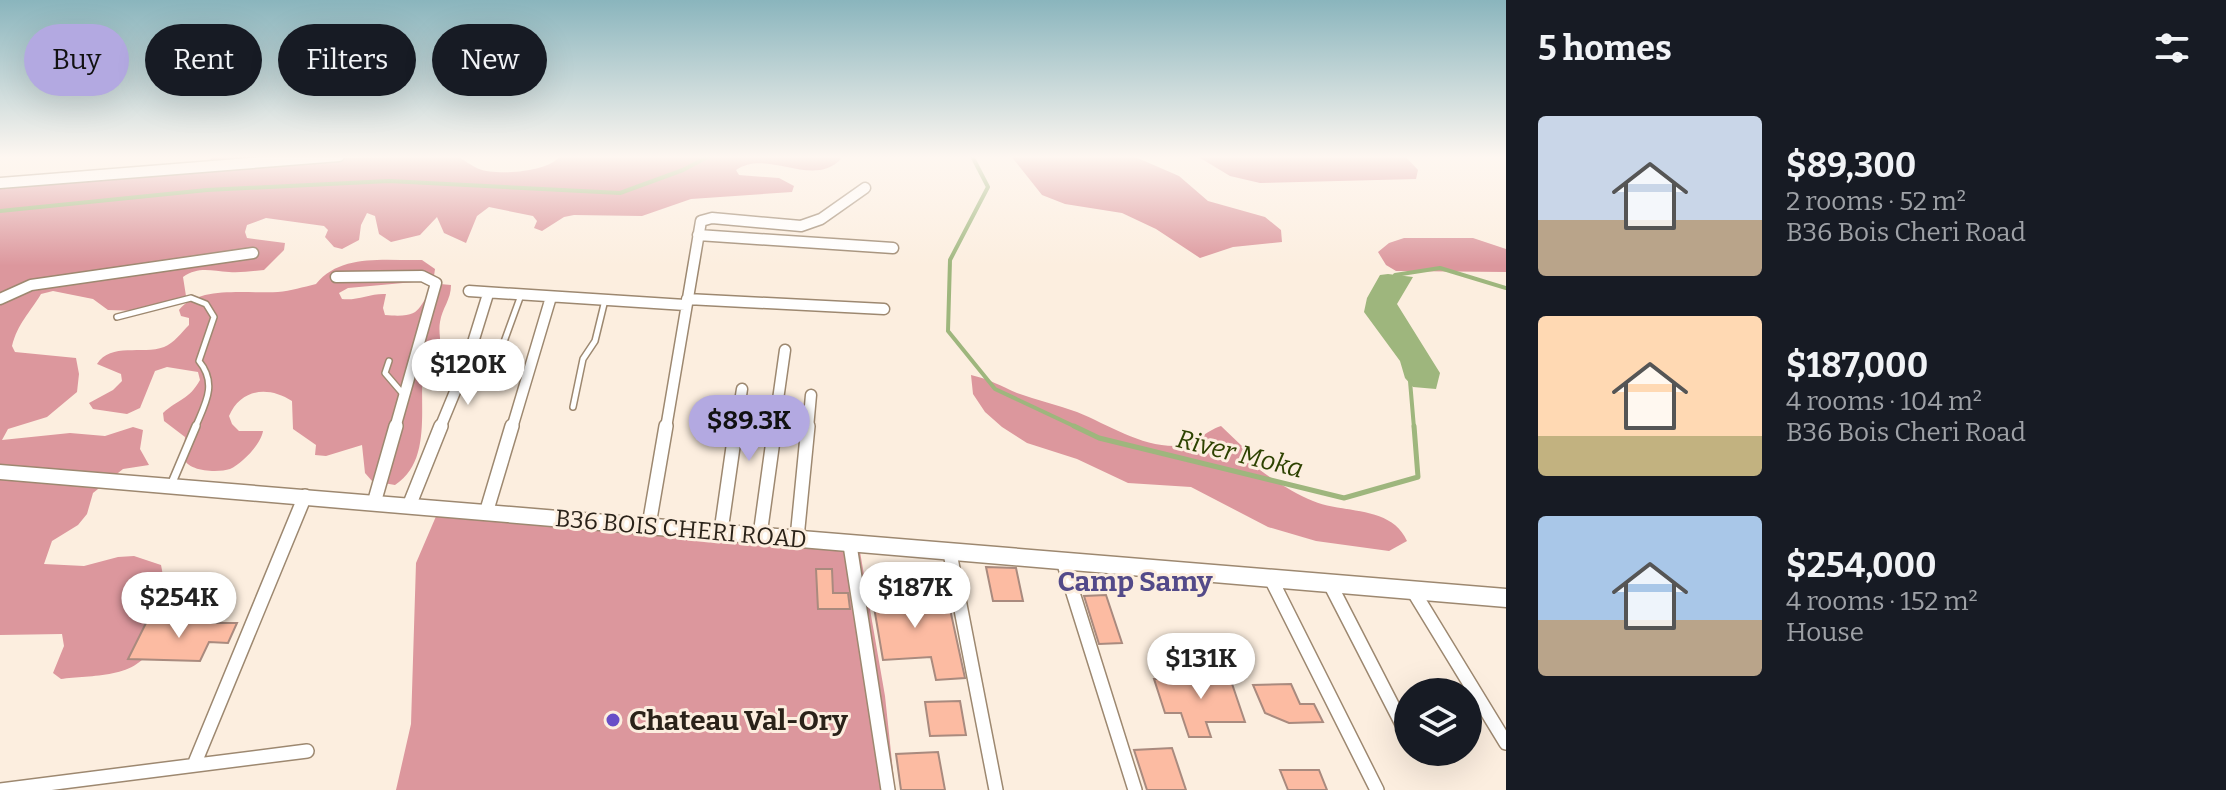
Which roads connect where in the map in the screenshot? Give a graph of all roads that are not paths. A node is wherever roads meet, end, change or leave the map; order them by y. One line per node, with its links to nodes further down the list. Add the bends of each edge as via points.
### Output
1 (858, 193): 2 (street, via 805,225 705,218)
2 (698, 235): 3 (street); 12 (street)
3 (893, 248)
4 (253, 253): 10 (street, via 31,285)
5 (336, 277): 19 (street, via 422,276 436,283)
6 (469, 291): 7 (street)
7 (488, 294): 8 (street); 26 (street, via 466,365)
8 (521, 295): 9 (street); 17 (lane)
9 (551, 297): 11 (street); 27 (street)
10 (0, 299)
11 (605, 300): 12 (street); 21 (lane, via 595,341 583,359)
12 (686, 302): 13 (street); 28 (street)
13 (884, 309)
14 (117, 317): 23 (lane, via 191,298 206,304 214,317 199,361 207,370 209,395)
15 (785, 350): 30 (street)
16 (389, 361): 19 (lane, via 385,373)
17 (489, 383)
18 (742, 389): 29 (street)
19 (403, 394): 25 (street)
20 (811, 395): 31 (street)
21 (573, 407)
22 (0, 472): 23 (main road, B36 BOIS CHERI ROAD)
23 (171, 485): 24 (main road, B36 BOIS CHERI ROAD)
24 (305, 496): 25 (main road, B36 BOIS CHERI ROAD); 42 (street)
25 (374, 503): 26 (main road, B36 BOIS CHERI ROAD)
26 (409, 506): 27 (main road, B36 BOIS CHERI ROAD)
27 (486, 513): 28 (main road, B36 BOIS CHERI ROAD)
28 (649, 525): 29 (main road, B36 BOIS CHERI ROAD)
29 (721, 531): 30 (main road, B36 BOIS CHERI ROAD)
30 (760, 535): 31 (main road, B36 BOIS CHERI ROAD)
31 (797, 538): 32 (main road, B36 BOIS CHERI ROAD)
32 (850, 545): 33 (main road, B36 BOIS CHERI ROAD); 44 (street)
33 (950, 553): 34 (main road, B36 BOIS CHERI ROAD); 45 (street)
34 (1063, 561): 35 (main road, B36 BOIS CHERI ROAD); 46 (street)
35 (1270, 577): 36 (main road, B36 BOIS CHERI ROAD); 47 (street)
36 (1329, 582): 37 (main road, B36 BOIS CHERI ROAD); 39 (street)
37 (1412, 589): 38 (main road, B36 BOIS CHERI ROAD); 40 (street)
38 (1506, 598)
39 (1394, 708)
40 (1506, 743)
41 (307, 751): 42 (street)
42 (194, 765): 43 (street)
43 (0, 790)
44 (888, 790)
45 (996, 790)
46 (1135, 790)
47 (1377, 790)

